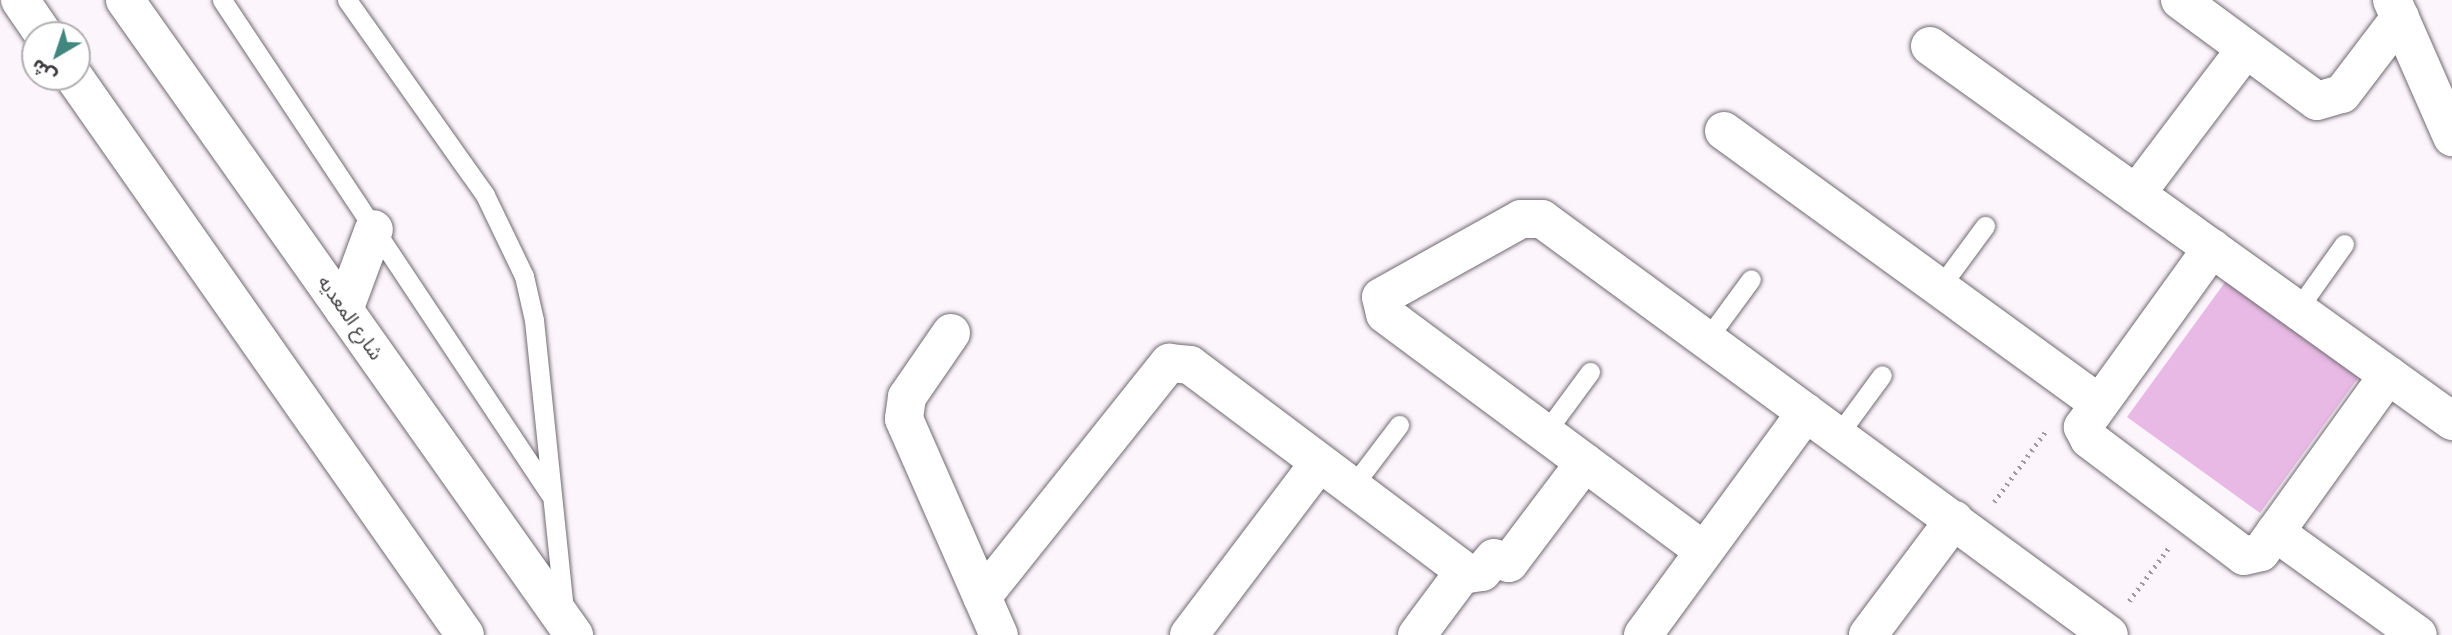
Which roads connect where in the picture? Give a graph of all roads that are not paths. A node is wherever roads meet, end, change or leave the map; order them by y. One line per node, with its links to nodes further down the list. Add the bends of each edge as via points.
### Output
1 (20, 0): 7 (street)
2 (125, 0): 20 (street, شارع المعديه)
3 (222, 0): 15 (lane)
4 (347, 0): 36 (lane, via 485,195 507,234 534,320)
5 (2180, 0): 9 (street)
6 (2396, 9): 9 (street, via 2342,94 2326,101 2310,99); 12 (street)
7 (34, 21)
8 (1930, 47): 13 (street)
9 (2245, 50): 13 (street)
10 (84, 91): 45 (street)
11 (1724, 131): 19 (street)
12 (2452, 137)
13 (2136, 194): 17 (street)
14 (1985, 226): 19 (lane)
15 (374, 229): 20 (street); 36 (lane)
16 (2344, 244): 21 (lane)
17 (2212, 248): 21 (street); 27 (street)
18 (1751, 279): 23 (lane)
19 (1940, 287): 27 (street)
20 (344, 310): 42 (street, شارع المعديه)
21 (2297, 310): 26 (street)
22 (951, 333): 41 (street, via 907,397 903,412)
23 (1707, 339): 28 (street); 31 (street, via 1542,219 1521,219 1385,292 1379,303 1385,314)
24 (1590, 372): 31 (lane)
25 (1882, 375): 32 (lane)
26 (2388, 375): 29 (street); 38 (street)
27 (2088, 395): 38 (street, via 2084,434 2244,556 2256,556)
28 (1806, 412): 32 (street); 39 (street)
29 (2452, 421)
30 (1399, 425): 35 (lane)
31 (1545, 433): 33 (street)
32 (1838, 435): 37 (street)
33 (1585, 462): 39 (street); 40 (street, via 1509,563 1494,558 1478,574)
34 (1319, 463): 35 (street); 41 (street, via 1190,365 1168,363); 43 (street)
35 (1352, 487): 40 (street)
36 (552, 498): 42 (lane)
37 (1962, 527): 44 (street); 49 (street)
38 (2275, 532): 50 (street)
39 (1704, 551): 48 (street)
40 (1464, 572): 47 (street)
41 (982, 597): 46 (street)
42 (570, 628)
43 (1193, 633)
44 (2107, 634)
45 (465, 635)
46 (999, 635)
47 (1417, 635)
48 (1643, 635)
49 (1868, 635)
50 (2418, 635)

